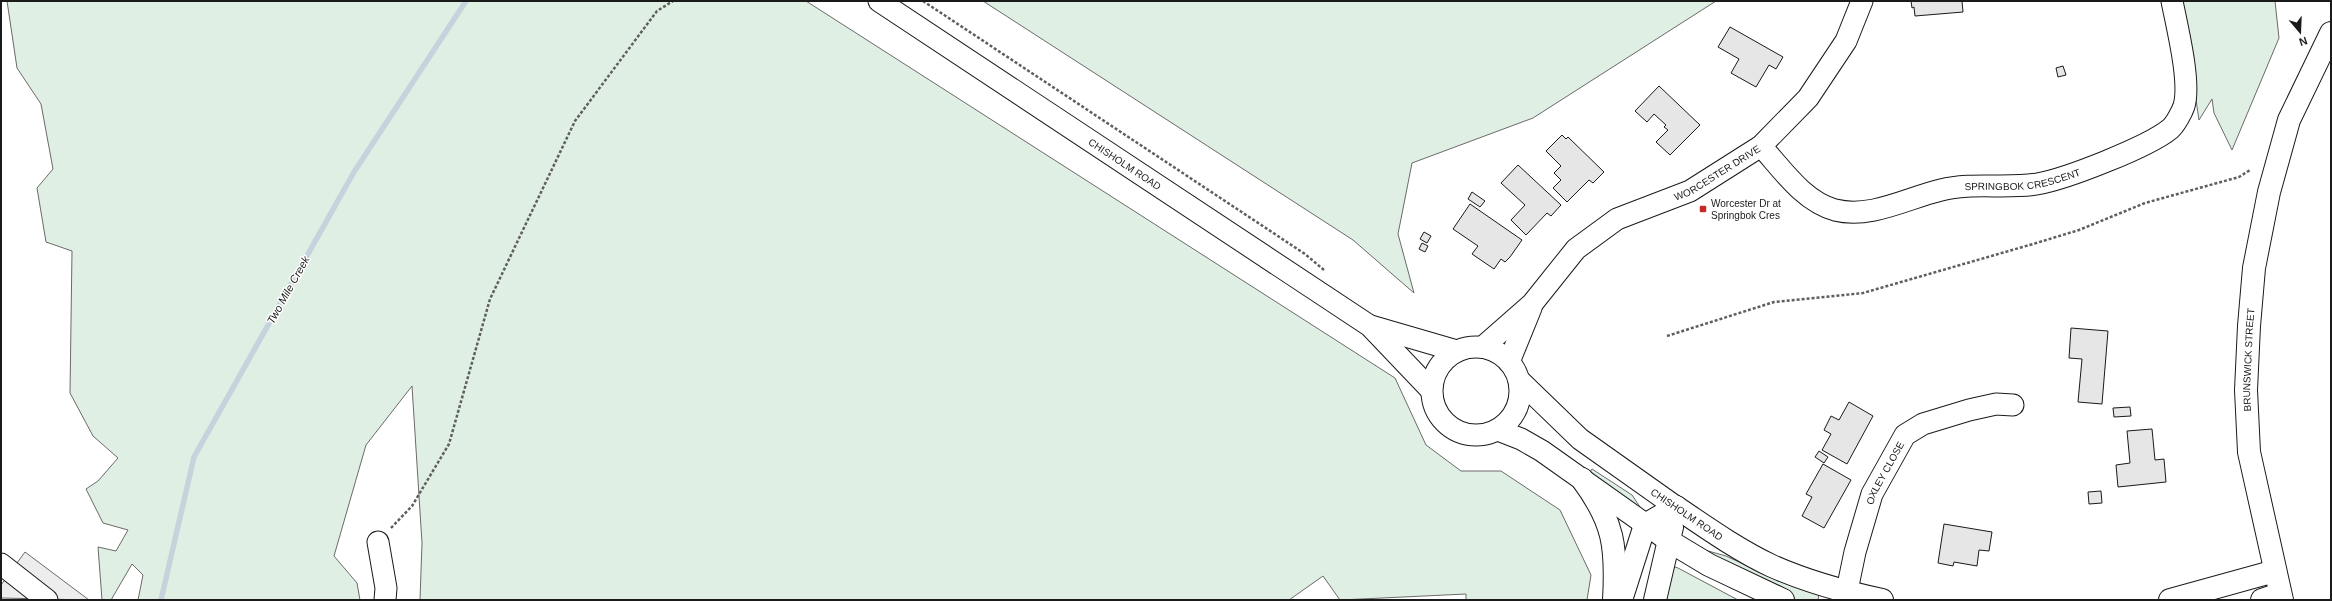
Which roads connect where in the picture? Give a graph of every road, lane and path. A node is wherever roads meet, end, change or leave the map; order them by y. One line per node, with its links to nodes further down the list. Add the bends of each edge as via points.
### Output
1 (673, 1): 24 (path, via 657,11 575,121 490,299 448,444 412,506)
2 (880, 1): 11 (street, CHISHOLM ROAD)
3 (923, 1): 9 (path, via 1305,254)
4 (1862, 1): 7 (street, WORCESTER DRIVE, via 1846,41 1808,98)
5 (2172, 1): 7 (street, SPRINGBOK CRESCENT, via 2185,82 2184,106 2171,128 2153,141 2070,175 2036,184 1979,185 1942,189 1868,212 1835,210 1804,194)
6 (2331, 33): 26 (main road, BRUNSWICK STREET, via 2289,120 2268,192 2254,268 2246,390 2249,452)
7 (1761, 146): 10 (street, WORCESTER DRIVE, via 1690,191 1617,219 1576,249)
8 (2250, 170): 12 (path, via 2240,177 2145,203 2079,230 1863,293 1774,302)
9 (1328, 274)
10 (1532, 304): 13 (street, WORCESTER DRIVE); 15 (street, WORCESTER DRIVE)
11 (1370, 326): 14 (street, CHISHOLM ROAD); 17 (street, CHISHOLM ROAD)
12 (1667, 336)
13 (1483, 347): 14 (street); 15 (street, via 1498,352)
14 (1457, 351): 17 (street, via 1439,367 1433,378)
15 (1509, 362): 16 (street)
16 (1519, 380): 19 (street, via 1517,408 1510,420); 21 (street, CHISHOLM ROAD, via 1580,438)
17 (1431, 390): 19 (street, via 1436,413 1453,430 1476,436)
18 (2014, 405): 27 (street, OXLEY CLOSE, via 1996,404 1969,410 1923,424 1905,435 1872,494 1855,552)
19 (1498, 430): 20 (street, via 1542,451)
20 (1582, 479): 22 (street); 31 (main road, via 1605,514 1611,531 1616,573)
21 (1676, 507): 22 (main road); 23 (main road); 27 (main road, CHISHOLM ROAD, via 1733,545 1771,565)
22 (1645, 525): 23 (street); 32 (main road)
23 (1669, 541): 33 (main road); 34 (main road, via 1709,565)
24 (378, 542): 30 (street)
25 (1, 564): 29 (street)
26 (2275, 571): 28 (main road, BRUNSWICK STREET); 36 (main road)
27 (1846, 596): 35 (main road, CHISHOLM ROAD)
28 (2275, 598)
29 (47, 600)
30 (386, 600)
31 (1614, 600)
32 (1621, 600)
33 (1655, 600)
34 (1783, 600)
35 (1882, 600)
36 (2170, 600)

